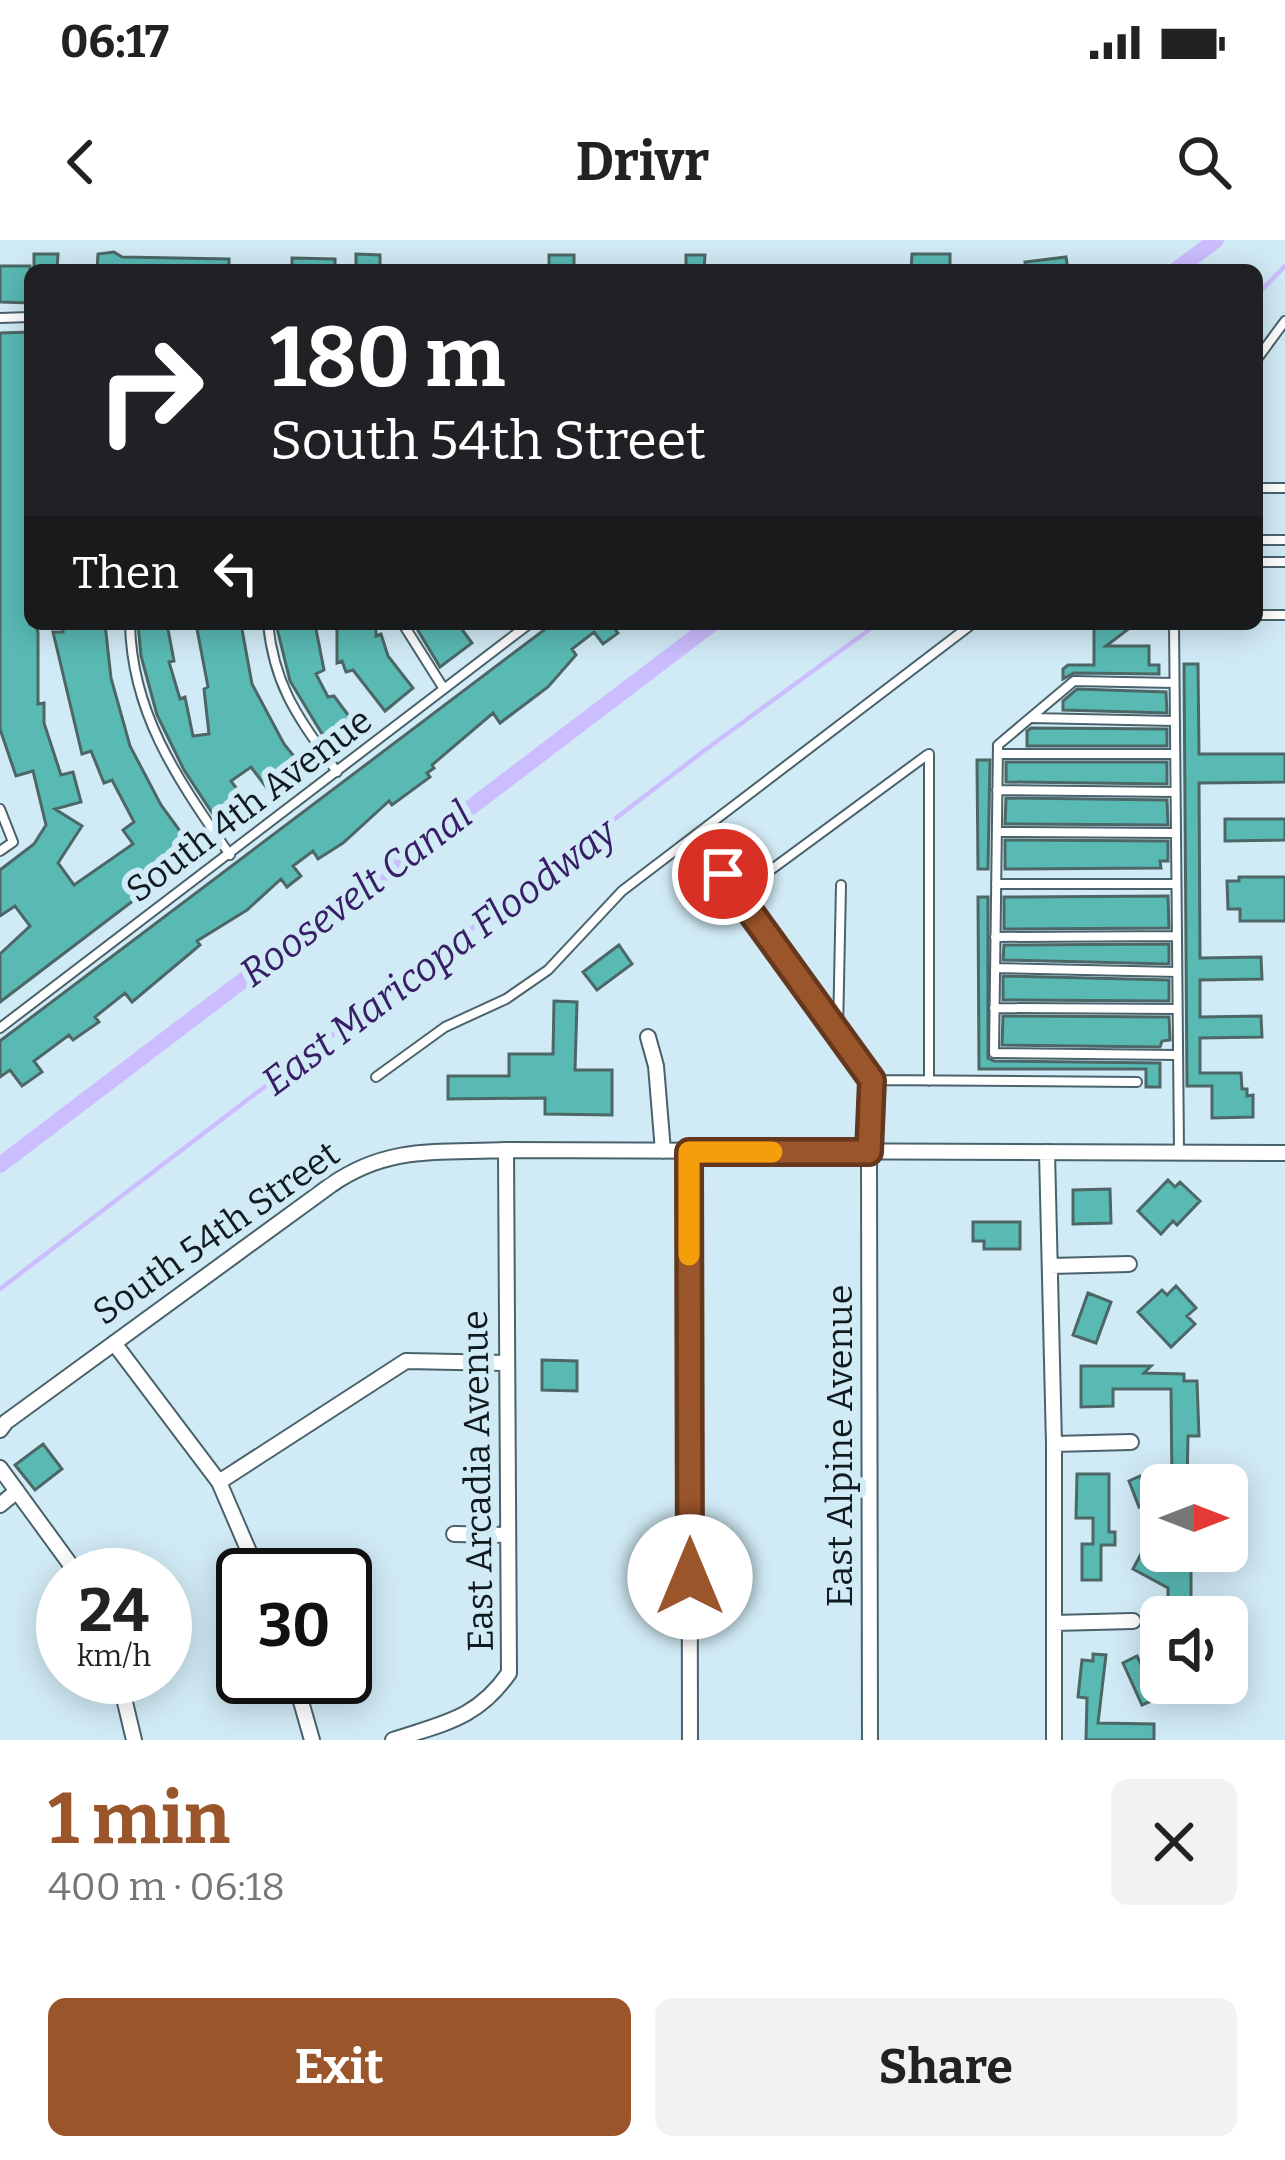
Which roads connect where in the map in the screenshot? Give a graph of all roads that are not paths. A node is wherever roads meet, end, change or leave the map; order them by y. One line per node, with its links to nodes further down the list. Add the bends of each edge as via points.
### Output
1 (1285, 321): 2 (lane)
2 (1263, 351)
3 (131, 630): 22 (lane, via 138,694 154,736)
4 (269, 630): 15 (lane, via 290,704)
5 (407, 630): 10 (lane)
6 (521, 630): 10 (lane, South 4th Avenue)
7 (964, 630): 38 (lane, via 622,891 548,970 445,1027)
8 (1174, 630): 9 (lane)
9 (1174, 683): 11 (lane, via 1074,681); 12 (lane)
10 (444, 689): 15 (lane, South 4th Avenue)
11 (1029, 718): 12 (lane); 13 (lane)
12 (1175, 721): 14 (lane)
13 (998, 754): 14 (lane); 16 (lane)
14 (1175, 754): 17 (lane)
15 (337, 772): 22 (lane, South 4th Avenue)
16 (997, 790): 17 (lane); 19 (lane)
17 (1175, 792): 20 (lane)
18 (0, 808): 21 (lane, via 13,842)
19 (997, 832): 20 (lane); 24 (lane)
20 (1176, 833): 25 (lane)
21 (0, 851)
22 (230, 855): 34 (lane, South 4th Avenue)
23 (723, 874): 27 (lane)
24 (996, 884): 25 (lane); 29 (lane)
25 (1176, 884): 28 (lane)
26 (841, 885): 35 (lane)
27 (739, 894): 35 (lane); 40 (lane, via 928,754)
28 (1177, 936): 29 (lane); 31 (lane)
29 (995, 937): 30 (lane)
30 (994, 968): 31 (lane); 32 (lane)
31 (1177, 972): 33 (lane)
32 (994, 1008): 33 (lane); 37 (lane, via 994,1053)
33 (1178, 1010): 37 (lane)
34 (0, 1028)
35 (838, 1034): 39 (lane)
36 (648, 1037): 43 (street)
37 (1178, 1055): 47 (lane)
38 (376, 1077)
39 (872, 1080): 40 (lane); 45 (lane)
40 (929, 1081): 41 (lane)
41 (1137, 1082)
42 (506, 1150): 43 (street, South 54th Street); 51 (street, South 54th Street, via 386,1156 358,1167); 52 (street, East Arcadia Avenue)
43 (663, 1151): 44 (street, South 54th Street)
44 (689, 1152): 45 (street, South 54th Street); 71 (street)
45 (869, 1152): 46 (street, South 54th Street); 72 (street, East Alpine Avenue)
46 (1047, 1152): 47 (street, South 54th Street); 50 (street)
47 (1179, 1152): 48 (street, South 54th Street)
48 (1285, 1153)
49 (1129, 1264): 50 (street)
50 (1050, 1266): 55 (street)
51 (114, 1343): 53 (street, South 54th Street); 57 (street)
52 (506, 1363): 57 (street, via 406,1361); 61 (street, East Arcadia Avenue)
53 (0, 1430)
54 (1131, 1442): 55 (street)
55 (1054, 1444): 65 (street)
56 (0, 1468): 58 (street)
57 (219, 1482): 63 (street)
58 (17, 1491): 59 (street); 62 (street)
59 (0, 1505)
60 (454, 1534): 61 (street)
61 (508, 1535): 70 (street, East Arcadia Avenue, via 509,1673 465,1716)
62 (58, 1548)
63 (247, 1548)
64 (1133, 1621): 65 (street)
65 (1054, 1623): 73 (street)
66 (125, 1704): 68 (street)
67 (302, 1704): 69 (street)
68 (134, 1740)
69 (312, 1740)
70 (393, 1740)
71 (690, 1740)
72 (870, 1740)
73 (1054, 1740)

